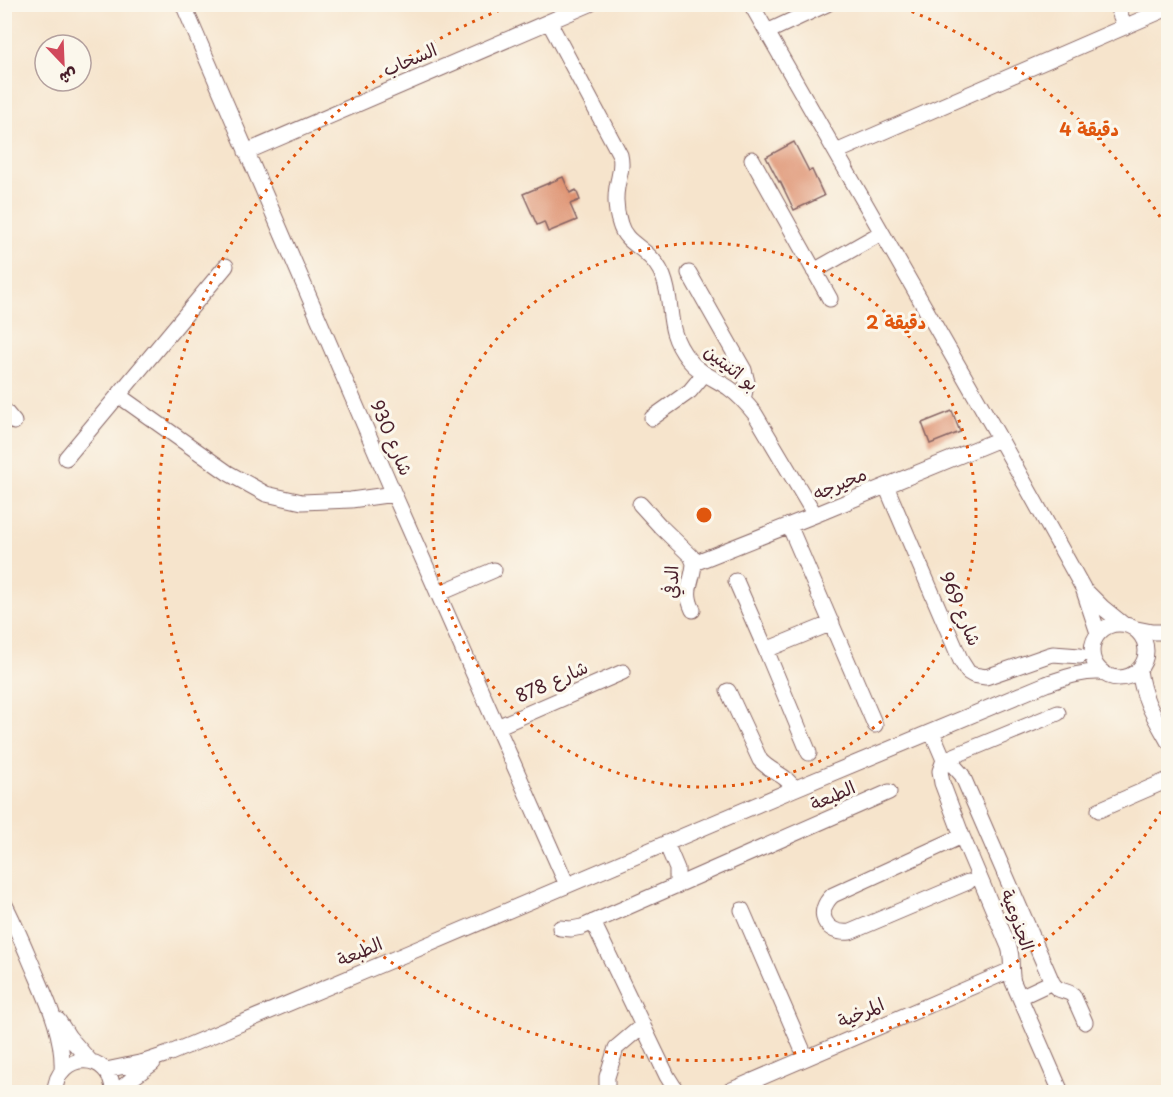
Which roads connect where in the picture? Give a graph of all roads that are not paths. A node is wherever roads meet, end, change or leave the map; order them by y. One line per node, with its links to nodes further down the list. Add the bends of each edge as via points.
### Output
1 (183, 4): 10 (street, شارع 930)
2 (590, 4): 7 (street, السحاب)
3 (751, 4): 9 (street)
4 (827, 4): 9 (street)
5 (1116, 4): 8 (street)
6 (1168, 8): 8 (street)
7 (549, 22): 10 (street, السحاب); 18 (street, بو اثنيتين, via 620,155 622,169 616,199 620,226 658,267 666,285 674,337 687,358)
8 (1125, 27): 11 (street)
9 (766, 32): 11 (street)
10 (246, 152): 25 (street, شارع 930)
11 (836, 152): 13 (street)
12 (752, 159): 15 (street)
13 (881, 233): 15 (street); 22 (street)
14 (225, 266): 19 (street)
15 (814, 271): 17 (street)
16 (688, 273): 20 (street, via 744,370 747,382)
17 (830, 299)
18 (704, 374): 20 (street, بو اثنيتين); 21 (street, via 690,391)
19 (118, 395): 23 (street); 25 (street, via 228,473 266,494 302,502)
20 (743, 399): 27 (street, بو اثنيتين)
21 (652, 418)
22 (1000, 439): 24 (street, محيرجه); 32 (street)
23 (66, 458)
24 (886, 486): 27 (street, محيرجه); 40 (street, شارع 969, via 968,672 986,677 1053,654)
25 (394, 494): 33 (street, شارع 930)
26 (640, 504): 29 (street, الدفي)
27 (815, 515): 28 (street, محيرجه)
28 (789, 525): 29 (street, محيرجه); 35 (street)
29 (694, 563): 34 (street, الدفي, via 688,591)
30 (494, 570): 33 (street)
31 (736, 582): 39 (street)
32 (1083, 588): 36 (street); 38 (street)
33 (438, 594): 50 (street, شارع 930)
34 (693, 610)
35 (832, 623): 39 (street); 49 (street)
36 (1130, 626): 37 (street); 38 (street, via 1110,625); 41 (street, via 1145,642)
37 (1168, 633): 41 (street)
38 (1095, 638): 40 (street); 43 (street, via 1093,659)
39 (766, 650): 53 (street)
40 (1080, 656): 45 (street)
41 (1143, 663): 44 (street, via 1130,676); 47 (street, via 1142,689)
42 (622, 672): 50 (street, شارع 878)
43 (1101, 672): 44 (street); 45 (street, via 1076,674)
44 (1118, 679): 47 (street)
45 (1046, 684): 51 (street, الطبعة)
46 (728, 691): 56 (street, via 760,760)
47 (1148, 707): 52 (street)
48 (1059, 713): 54 (street)
49 (875, 725)
50 (497, 727): 62 (street, شارع 930)
51 (932, 732): 54 (street, الجذوعية); 56 (street, الطبعة)
52 (1168, 741)
53 (809, 753)
54 (944, 760): 59 (street, الجذوعية, via 940,777); 69 (street, الجذوعية, via 962,775)
55 (1168, 780): 58 (street)
56 (794, 789): 60 (street, الطبعة)
57 (889, 792): 63 (street, الطبعة)
58 (1100, 810)
59 (962, 836): 61 (street, via 833,895 824,905 824,918 831,929 850,932); 70 (street, الجذوعية, via 1008,942)
60 (666, 843): 62 (street, الطبعة); 63 (street, via 677,869)
61 (968, 882)
62 (567, 885): 76 (street, الطبعة)
63 (677, 886): 67 (street, الطبعة)
64 (4, 903): 66 (street)
65 (742, 910): 77 (street)
66 (8, 920): 73 (street)
67 (593, 922): 68 (street, الطبعة, via 577,928); 75 (street)
68 (560, 928)
69 (1036, 945): 70 (street, المرخية); 71 (street, الجذوعية)
70 (1011, 963): 72 (street, الجذوعية); 77 (street, المرخية)
71 (1052, 982): 72 (street); 74 (street, الجذوعية, via 1073,995)
72 (1020, 997): 86 (street, الجذوعية)
73 (50, 1008): 78 (street); 80 (street, via 62,1049)
74 (1084, 1022)
75 (643, 1025): 83 (street, via 616,1048 607,1077); 84 (street)
76 (168, 1054): 79 (street); 82 (street)
77 (806, 1058): 85 (street, المرخية)
78 (90, 1061): 79 (street); 80 (street, via 72,1063)
79 (106, 1070): 82 (street)
80 (58, 1081): 81 (street)
81 (44, 1092)
82 (115, 1092)
83 (608, 1092)
84 (677, 1092)
85 (727, 1092)
86 (1061, 1092)

